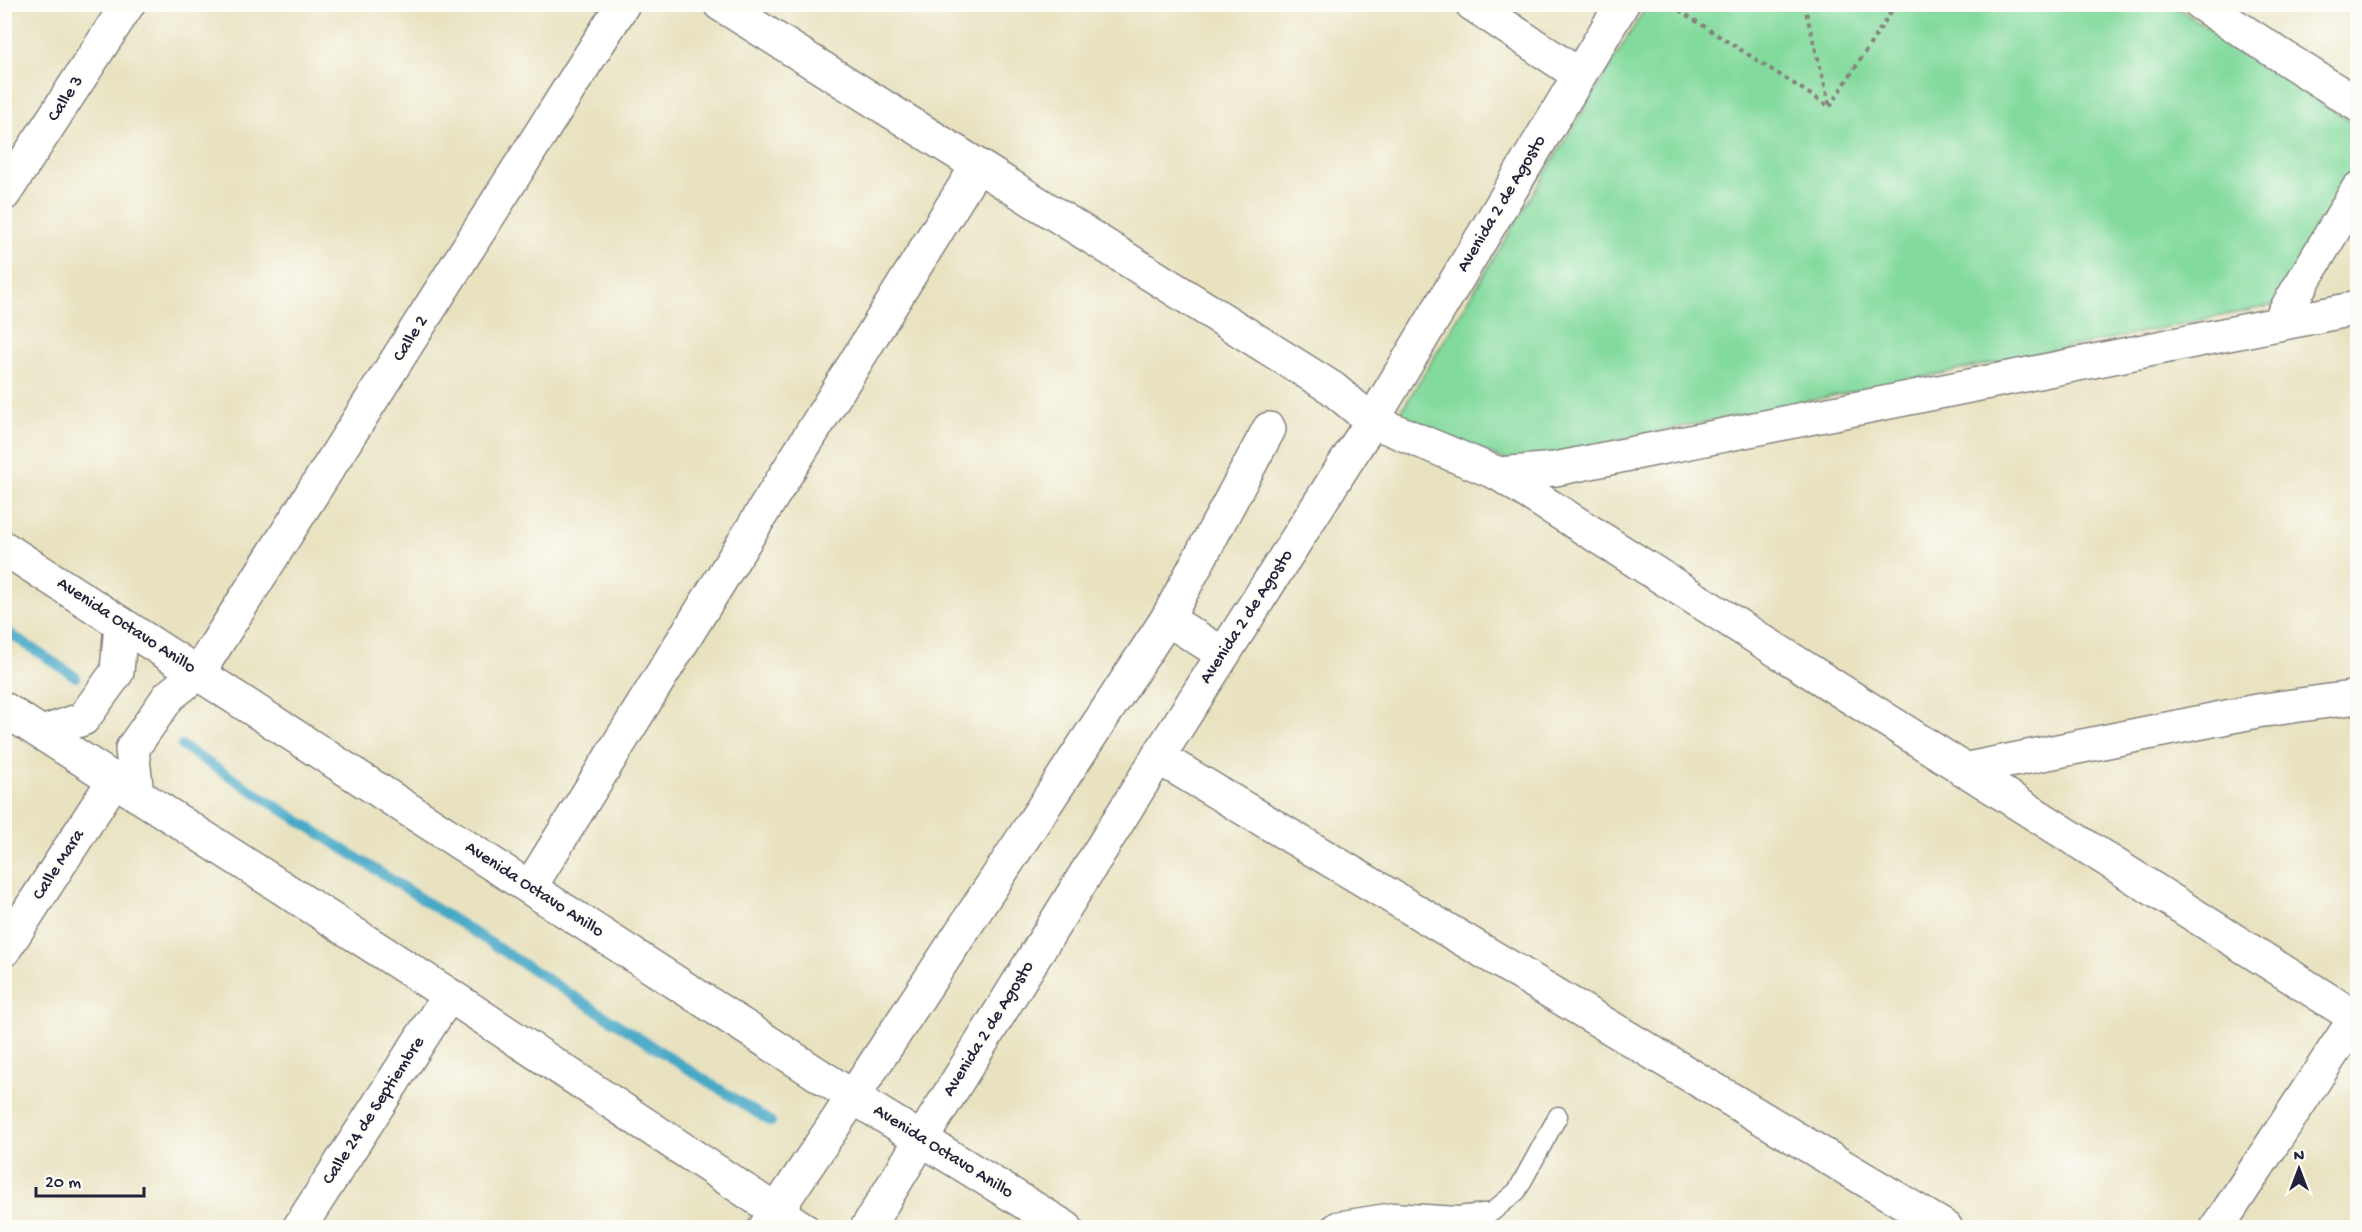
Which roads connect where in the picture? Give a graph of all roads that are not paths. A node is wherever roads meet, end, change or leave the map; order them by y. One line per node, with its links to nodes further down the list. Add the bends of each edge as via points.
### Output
1 (128, 4): 11 (street, Calle 3)
2 (623, 4): 21 (street, Calle 2)
3 (720, 4): 9 (street)
4 (1472, 4): 7 (street)
5 (1622, 4): 7 (street, Avenida 2 de Agosto)
6 (2201, 4): 8 (street)
7 (1578, 75): 14 (street, Avenida 2 de Agosto)
8 (2358, 105)
9 (976, 168): 14 (street, via 1332,388); 28 (street)
10 (2358, 189): 13 (street)
11 (4, 194)
12 (2358, 308): 13 (street)
13 (2278, 323): 16 (street, via 1556,469)
14 (1372, 422): 16 (street); 20 (street, Avenida 2 de Agosto)
15 (1269, 429): 18 (street)
16 (1499, 474): 26 (street)
17 (4, 548): 19 (street, Avenida Octavo Anillo)
18 (1167, 619): 20 (street); 32 (street)
19 (121, 624): 21 (street, Avenida Octavo Anillo); 24 (street, via 117,672 83,719)
20 (1223, 654): 25 (street, Avenida 2 de Agosto)
21 (198, 673): 27 (street, Calle 2, via 169,696 132,749); 28 (street, Avenida Octavo Anillo)
22 (2358, 697): 26 (street, via 2257,711)
23 (4, 709): 24 (street)
24 (42, 733): 27 (street)
25 (1158, 757): 34 (street, Avenida 2 de Agosto); 40 (street)
26 (1963, 770): 31 (street)
27 (125, 788): 29 (street, Calle Mara); 30 (street)
28 (530, 887): 32 (street, Avenida Octavo Anillo)
29 (4, 950)
30 (449, 995): 35 (street); 36 (street, Calle 24 de Septiembre)
31 (2357, 1016): 41 (street)
32 (853, 1097): 34 (street, Avenida Octavo Anillo); 35 (street)
33 (1558, 1116): 39 (lane, via 1517,1191 1492,1212 1458,1216 1393,1212 1336,1221)
34 (921, 1140): 37 (street, Avenida 2 de Agosto); 38 (street, Avenida Octavo Anillo)
35 (781, 1222)
36 (299, 1227)
37 (867, 1227)
38 (1066, 1227)
39 (1327, 1227)
40 (1946, 1227)
41 (2217, 1227)

